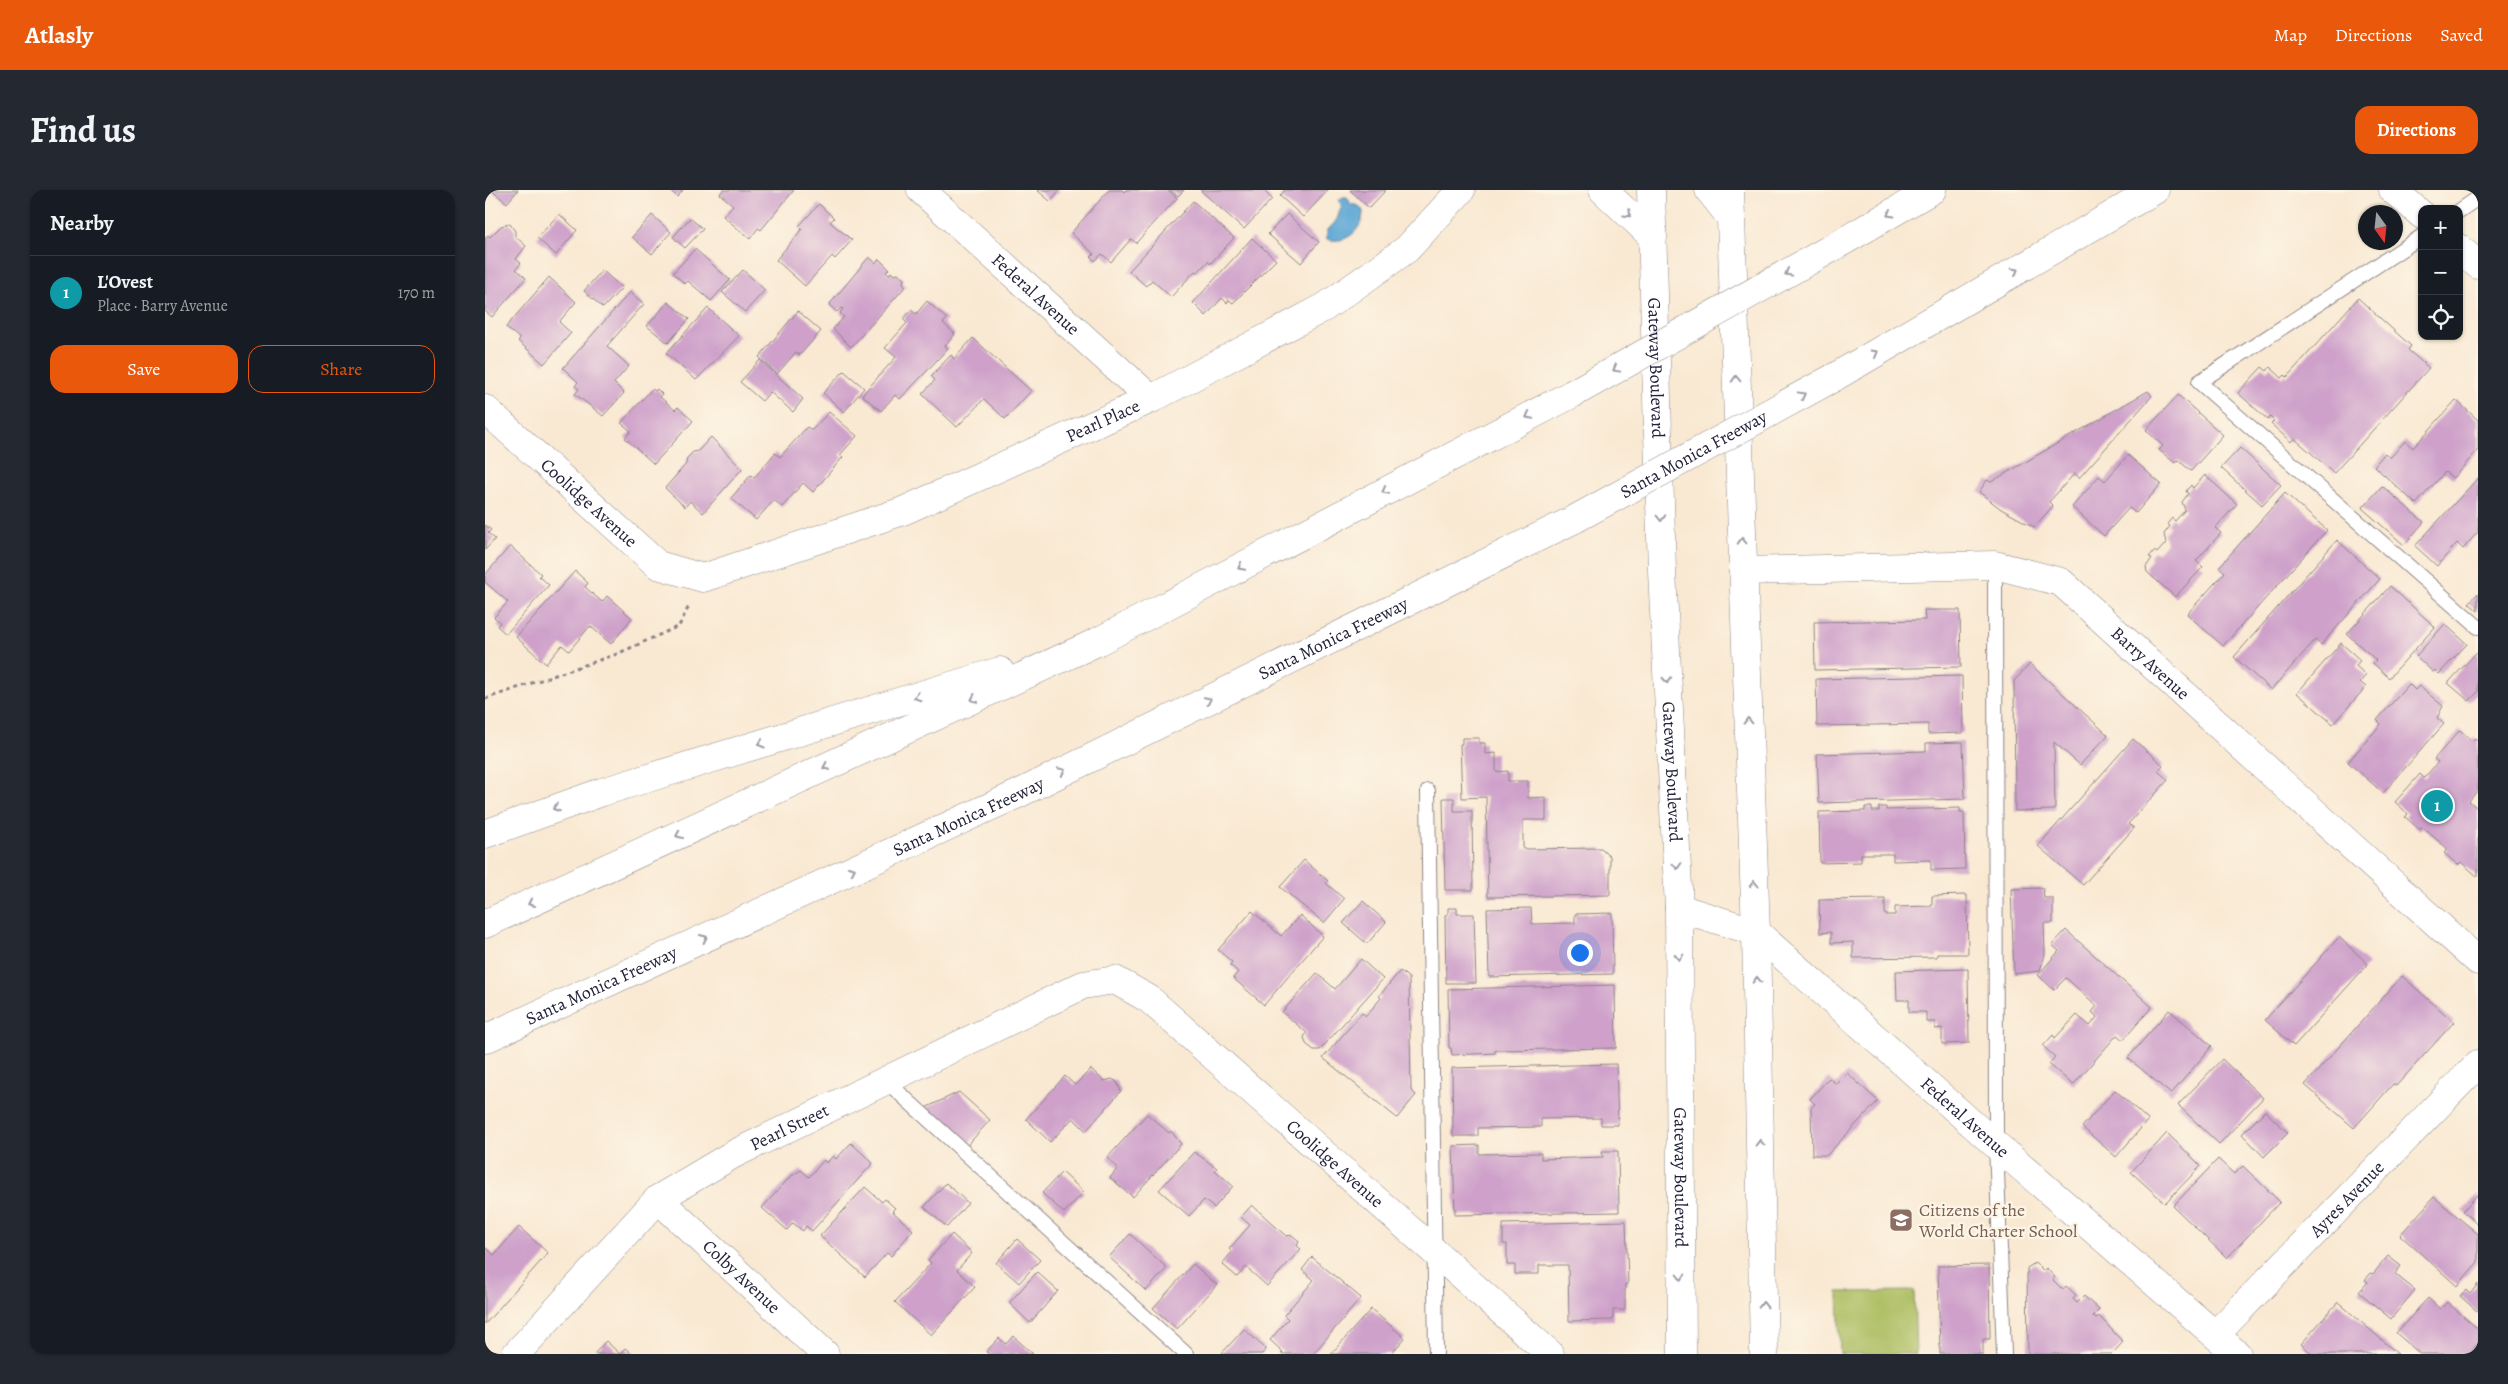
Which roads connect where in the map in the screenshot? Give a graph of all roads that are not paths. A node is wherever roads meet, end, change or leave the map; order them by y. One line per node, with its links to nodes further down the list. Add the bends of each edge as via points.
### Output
1 (921, 190): 18 (main road, Federal Avenue)
2 (1461, 190): 18 (main road, Pearl Place, via 1407,249 1325,307)
3 (1603, 190): 14 (main road, one-way to 14)
4 (1651, 190): 14 (main road, Gateway Boulevard)
5 (1709, 190): 13 (main road)
6 (1730, 190): 13 (main road)
7 (1932, 190): 24 (main road, one-way to 24, bridge, via 1572,394)
8 (2155, 190): 32 (main road, Santa Monica Freeway, one-way to 8, bridge, via 1020,792 1575,519 1833,378)
9 (2393, 190): 12 (main road)
10 (2478, 198): 11 (lane)
11 (2463, 208)
12 (2418, 212)
13 (1731, 218): 21 (main road, one-way to 13)
14 (1653, 237): 27 (main road, Gateway Boulevard, one-way to 27, via 1662,571)
15 (2418, 239): 23 (lane, via 2199,382)
16 (2461, 250): 17 (main road)
17 (2478, 265)
18 (1151, 399): 22 (main road, Pearl Place, via 903,512)
19 (485, 409): 22 (main road, Coolidge Avenue, via 659,565)
20 (1995, 564): 21 (main road, Barry Avenue); 30 (main road, Barry Avenue, via 2061,582); 35 (lane)
21 (1743, 571): 29 (main road, one-way to 21)
22 (703, 578)
23 (2478, 627)
24 (1097, 642): 26 (main road, one-way to 26, via 602,792); 28 (main road, one-way to 28)
25 (1428, 791): 37 (lane)
26 (485, 834)
27 (1679, 908): 29 (main road, Federal Avenue); 44 (main road, Gateway Boulevard, one-way to 44)
28 (485, 924)
29 (1756, 932): 35 (main road, Federal Avenue); 45 (main road, one-way to 29)
30 (2478, 961)
31 (1115, 980): 34 (main road, Pearl Street, via 1083,985); 37 (main road, Coolidge Avenue, via 1149,999)
32 (485, 1039)
33 (2478, 1064): 38 (main road, Ayres Avenue)
34 (885, 1080): 36 (main road, Pearl Street, via 731,1155); 41 (lane)
35 (1996, 1145): 38 (main road, Federal Avenue); 46 (lane)
36 (658, 1199): 39 (main road, Pearl Street); 40 (main road, Colby Avenue)
37 (1435, 1254): 42 (lane); 43 (main road, Coolidge Avenue)
38 (2216, 1334): 47 (main road, Federal Avenue)
39 (516, 1354)
40 (825, 1354)
41 (1187, 1354)
42 (1436, 1354)
43 (1550, 1354)
44 (1682, 1354)
45 (1764, 1354)
46 (2004, 1354)
47 (2237, 1354)

